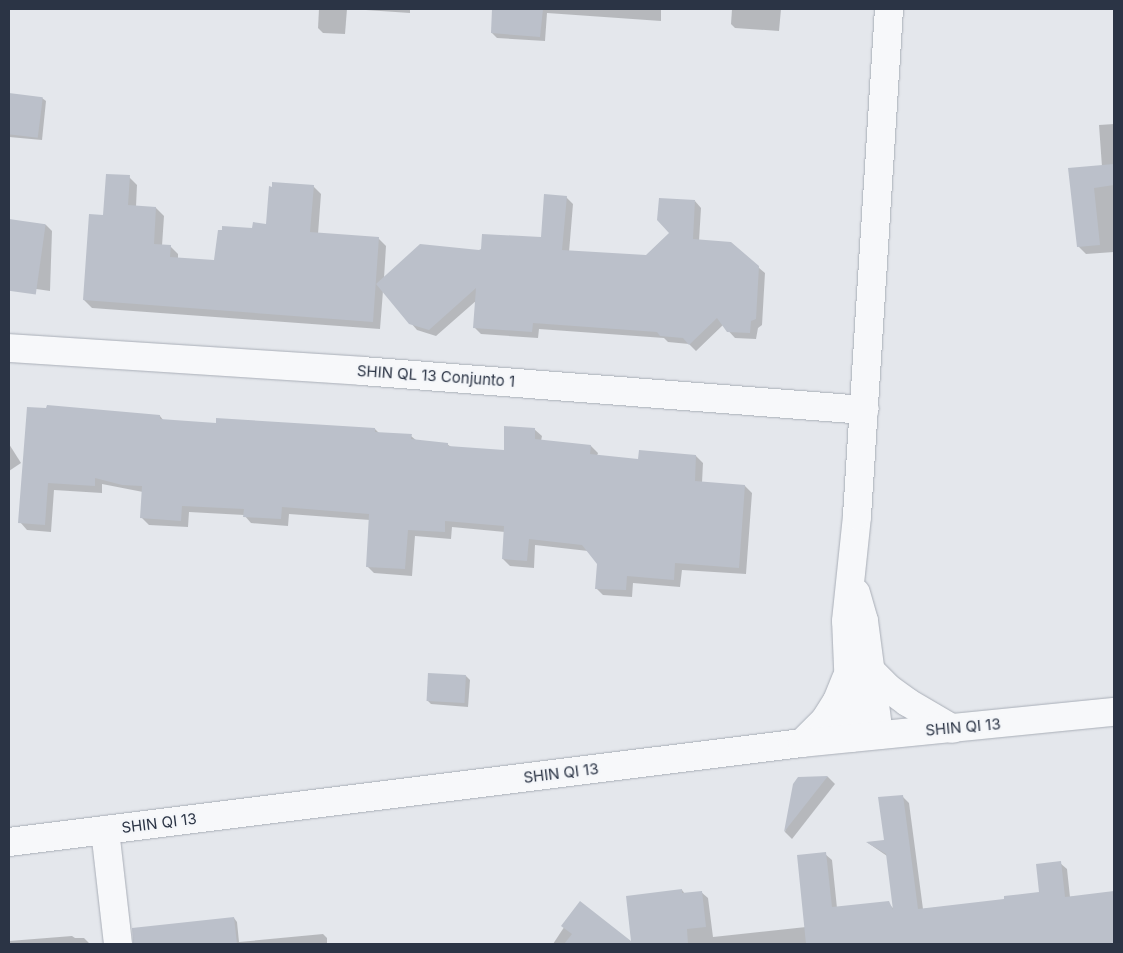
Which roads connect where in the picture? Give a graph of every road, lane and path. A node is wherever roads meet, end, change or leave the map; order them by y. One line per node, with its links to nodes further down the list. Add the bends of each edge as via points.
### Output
1 (889, 9): 3 (street)
2 (9, 348): 3 (street, SHIN QL 13 Conjunto 1, via 362,370)
3 (864, 410): 4 (street, via 852,577 864,620)
4 (859, 673): 6 (street); 7 (street); 8 (street); 9 (street)
5 (1114, 712): 6 (street, SHIN QI 13)
6 (954, 728): 7 (street, SHIN QI 13)
7 (879, 734): 8 (street, SHIN QI 13)
8 (851, 738): 9 (street, SHIN QI 13)
9 (802, 743): 10 (street, SHIN QI 13)
10 (105, 830): 11 (street, SHIN QI 13); 12 (street)
11 (9, 842)
12 (118, 944)

